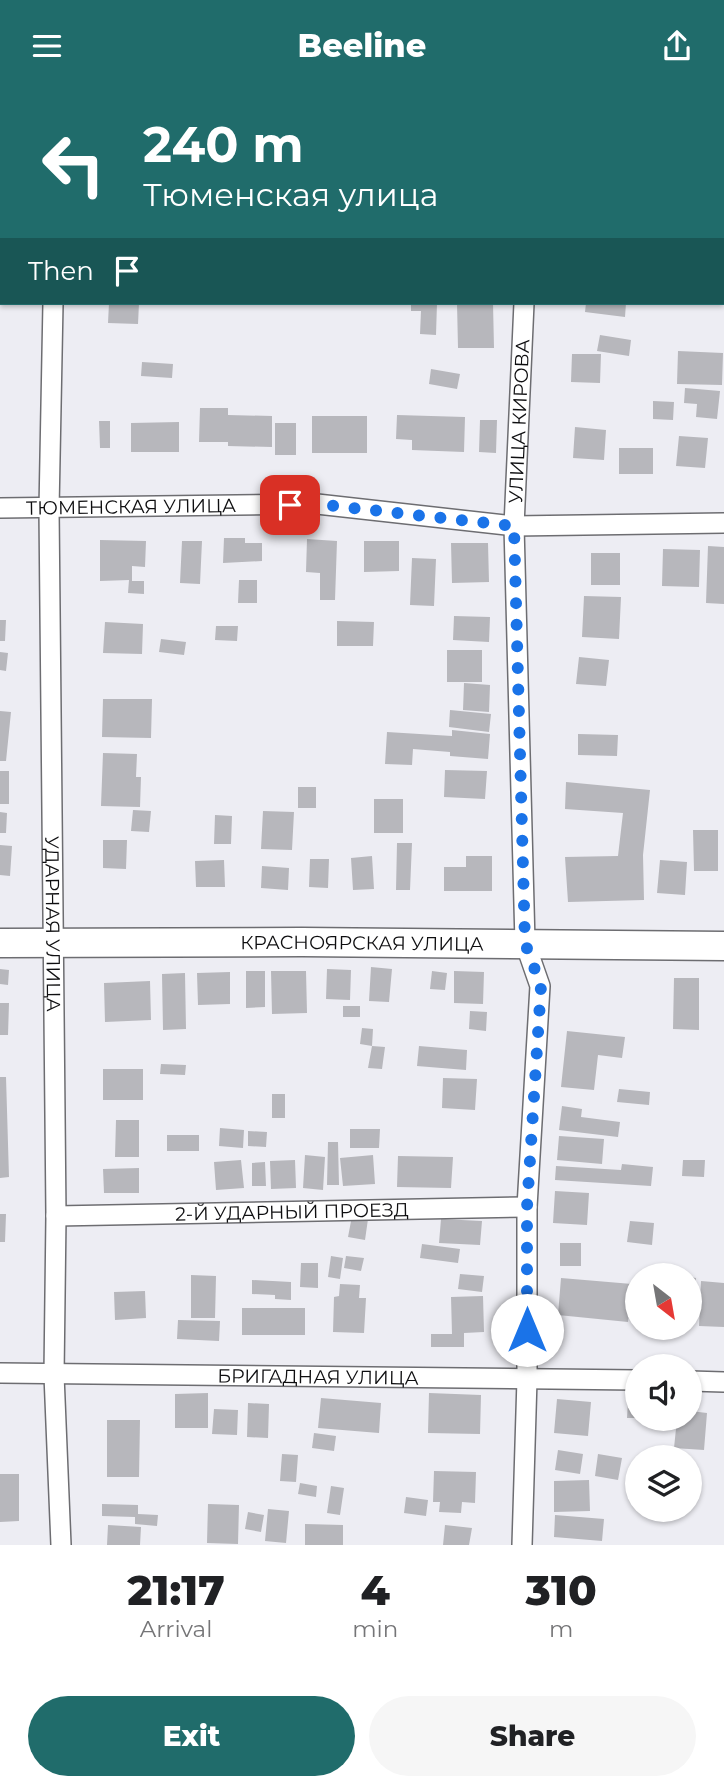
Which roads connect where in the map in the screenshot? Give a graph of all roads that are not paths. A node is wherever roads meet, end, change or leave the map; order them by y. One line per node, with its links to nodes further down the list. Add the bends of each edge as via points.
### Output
1 (53, 305): 4 (street, УДАРНАЯ УЛИЦА)
2 (524, 305): 6 (street, УЛИЦА КИРОВА)
3 (0, 508): 4 (street, ТЮМЕНСКАЯ УЛИЦА)
4 (49, 509): 6 (street, ТЮМЕНСКАЯ УЛИЦА, via 317,504); 8 (street, УДАРНАЯ УЛИЦА)
5 (724, 523): 6 (street, ТЮМЕНСКАЯ УЛИЦА)
6 (514, 526): 9 (street, УЛИЦА КИРОВА)
7 (0, 943): 8 (main road, КРАСНОЯРСКАЯ УЛИЦА)
8 (54, 943): 9 (main road, КРАСНОЯРСКАЯ УЛИЦА); 12 (street, УДАРНАЯ УЛИЦА)
9 (525, 943): 10 (main road, КРАСНОЯРСКАЯ УЛИЦА); 11 (street, УЛИЦА КИРОВА, via 541,986)
10 (724, 946)
11 (527, 1207): 12 (street, 2-Й УДАРНЫЙ ПРОЕЗД); 15 (street, УЛИЦА КИРОВА)
12 (57, 1216): 14 (street, УДАРНАЯ УЛИЦА)
13 (0, 1373): 14 (street, БРИГАДНАЯ УЛИЦА)
14 (54, 1375): 15 (street, БРИГАДНАЯ УЛИЦА); 19 (street, УДАРНАЯ УЛИЦА)
15 (527, 1379): 16 (street, БРИГАДНАЯ УЛИЦА); 20 (street, УЛИЦА КИРОВА)
16 (625, 1380)
17 (702, 1381): 18 (street)
18 (724, 1382)
19 (61, 1545)
20 (523, 1545)

